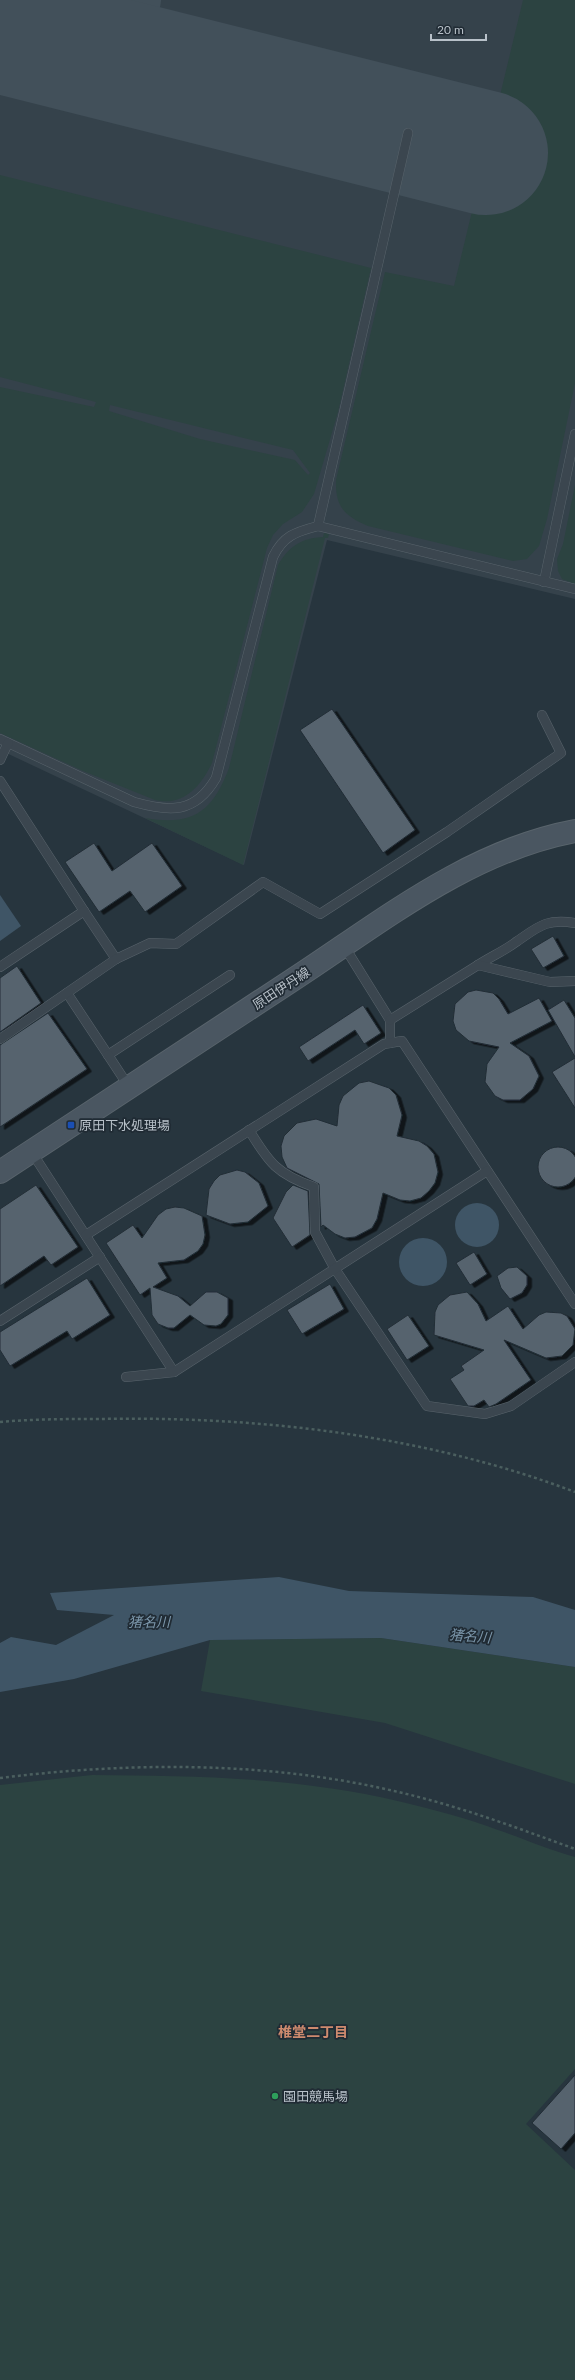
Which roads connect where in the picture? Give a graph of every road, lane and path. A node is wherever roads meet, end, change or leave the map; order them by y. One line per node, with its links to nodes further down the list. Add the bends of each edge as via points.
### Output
1 (408, 133): 3 (lane)
2 (575, 434): 4 (lane)
3 (318, 526): 4 (lane); 7 (lane, via 279,543 272,557 216,778 199,799 174,809 158,809 134,802)
4 (544, 582): 5 (lane)
5 (575, 589)
6 (542, 715): 14 (lane, via 561,753 447,832 320,914 263,882 176,944 150,943)
7 (4, 741): 8 (lane)
8 (0, 760)
9 (0, 781): 11 (lane)
10 (575, 831): 13 (street, 原田伊丹線, via 552,835 501,852 409,902)
11 (84, 911): 14 (lane); 16 (lane)
12 (575, 923): 15 (lane, via 560,920 539,925)
13 (344, 946): 20 (lane); 24 (street, 原田伊丹線)
14 (116, 959): 19 (lane)
15 (478, 965): 18 (lane, via 550,982); 20 (lane)
16 (0, 967)
17 (230, 975): 23 (lane)
18 (575, 981)
19 (67, 993): 21 (lane); 23 (lane)
20 (390, 1020): 22 (lane)
21 (0, 1040)
22 (390, 1043): 25 (lane, via 384,1044); 27 (lane, via 402,1041)
23 (108, 1055): 24 (lane)
24 (129, 1087): 26 (street, 原田伊丹線)
25 (249, 1130): 29 (lane); 31 (lane, via 275,1169 314,1188 314,1232)
26 (31, 1151): 28 (street, 原田伊丹線); 29 (lane)
27 (487, 1170): 31 (lane); 32 (lane)
28 (0, 1172)
29 (86, 1236): 30 (lane)
30 (100, 1257): 33 (lane); 35 (lane)
31 (335, 1268): 34 (lane, via 427,1406 485,1414 511,1406); 35 (lane)
32 (575, 1304)
33 (0, 1321)
34 (575, 1362)
35 (174, 1372): 36 (lane)
36 (126, 1377)
37 (0, 1422): 38 (path, via 171,1417 307,1428 430,1448)
38 (575, 1492)
39 (0, 1778): 40 (path, via 63,1770 160,1767 234,1769 310,1776 415,1796 486,1816)
40 (575, 1849)

